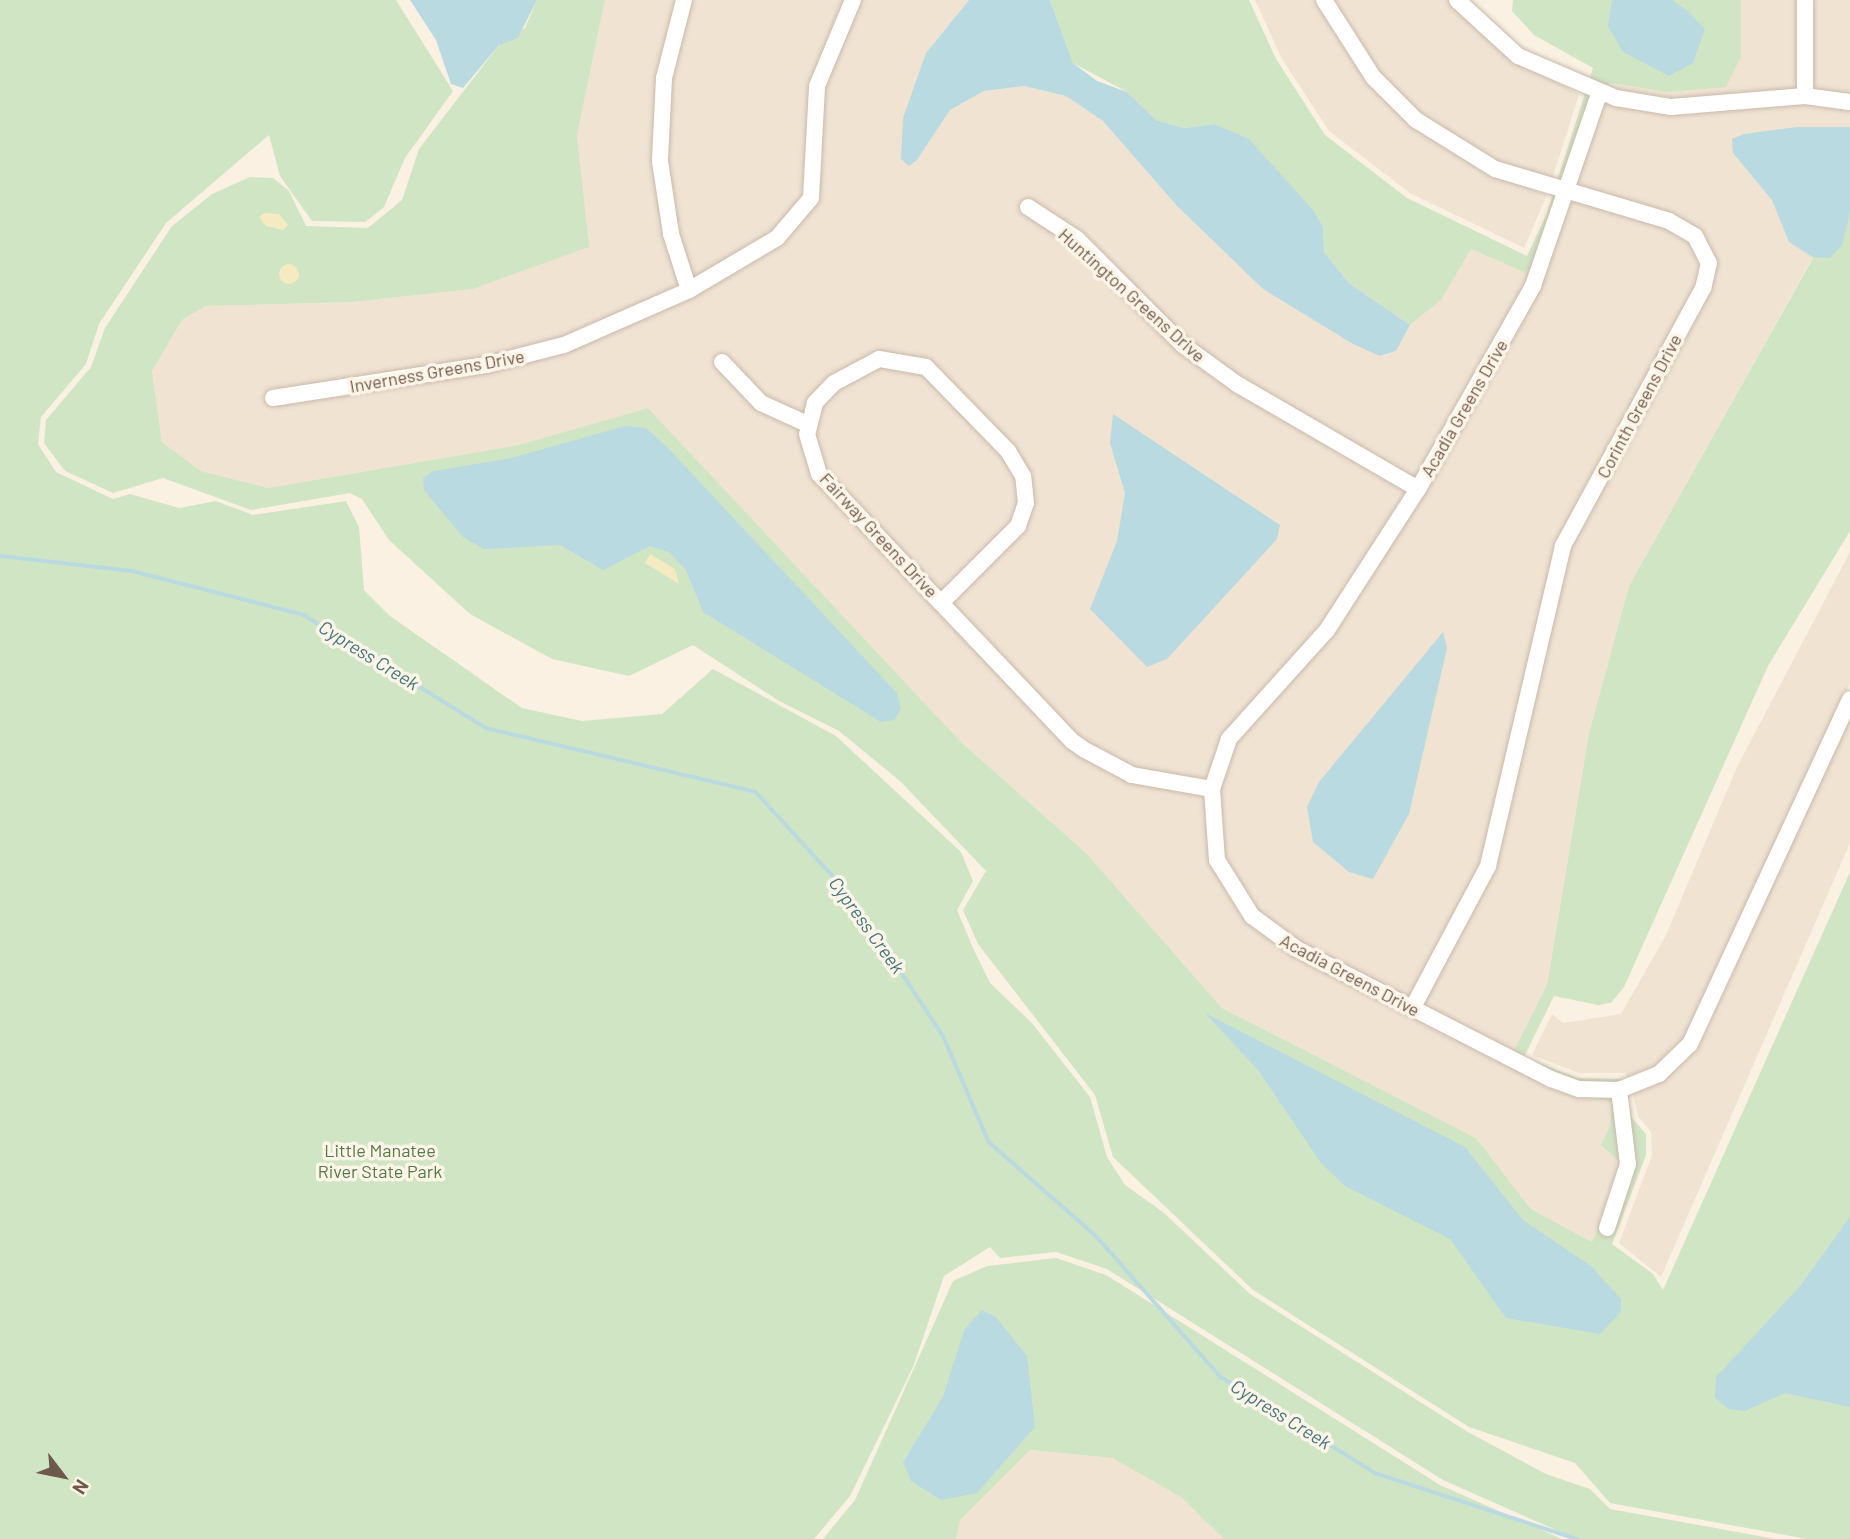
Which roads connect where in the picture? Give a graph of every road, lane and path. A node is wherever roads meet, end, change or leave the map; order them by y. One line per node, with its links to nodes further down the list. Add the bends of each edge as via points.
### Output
1 (684, 0): 11 (street, via 666,69 659,131 666,210)
2 (853, 0): 11 (street, Inverness Greens Drive, via 817,86 808,206 777,237)
3 (1324, 0): 9 (street, Corinth Greens Drive, via 1373,77 1416,120 1494,169)
4 (1457, 0): 6 (street, via 1518,55)
5 (1805, 0): 7 (street)
6 (1599, 94): 7 (street, via 1671,107); 9 (street, Acadia Greens Drive)
7 (1805, 96): 8 (street)
8 (1850, 102)
9 (1568, 196): 15 (street, Acadia Greens Drive, via 1533,286); 19 (street, Corinth Greens Drive, via 1669,221 1695,236 1709,263 1703,288 1563,546 1488,866)
10 (1028, 207): 15 (street, Huntington Greens Drive, via 1077,239 1183,345 1237,384)
11 (689, 290): 13 (street, Inverness Greens Drive, via 583,338 513,359)
12 (722, 362): 14 (street, via 761,403)
13 (273, 398)
14 (807, 424): 16 (street, Fairway Greens Drive, via 819,474); 16 (street, Fairway Greens Drive, via 834,383 870,361 899,358 935,375 1015,459 1026,495 1018,526)
15 (1418, 489): 18 (street, Acadia Greens Drive, via 1327,630 1235,729)
16 (941, 603): 18 (street, Fairway Greens Drive, via 1097,759 1144,778)
17 (1850, 699): 20 (street, Acadia Greens Drive, via 1690,1044 1659,1074)
18 (1212, 789): 19 (street, Acadia Greens Drive, via 1217,860 1252,916 1297,949)
19 (1413, 1007): 20 (street, Acadia Greens Drive, via 1558,1082)
20 (1619, 1090): 21 (street, via 1628,1164)
21 (1607, 1228)

